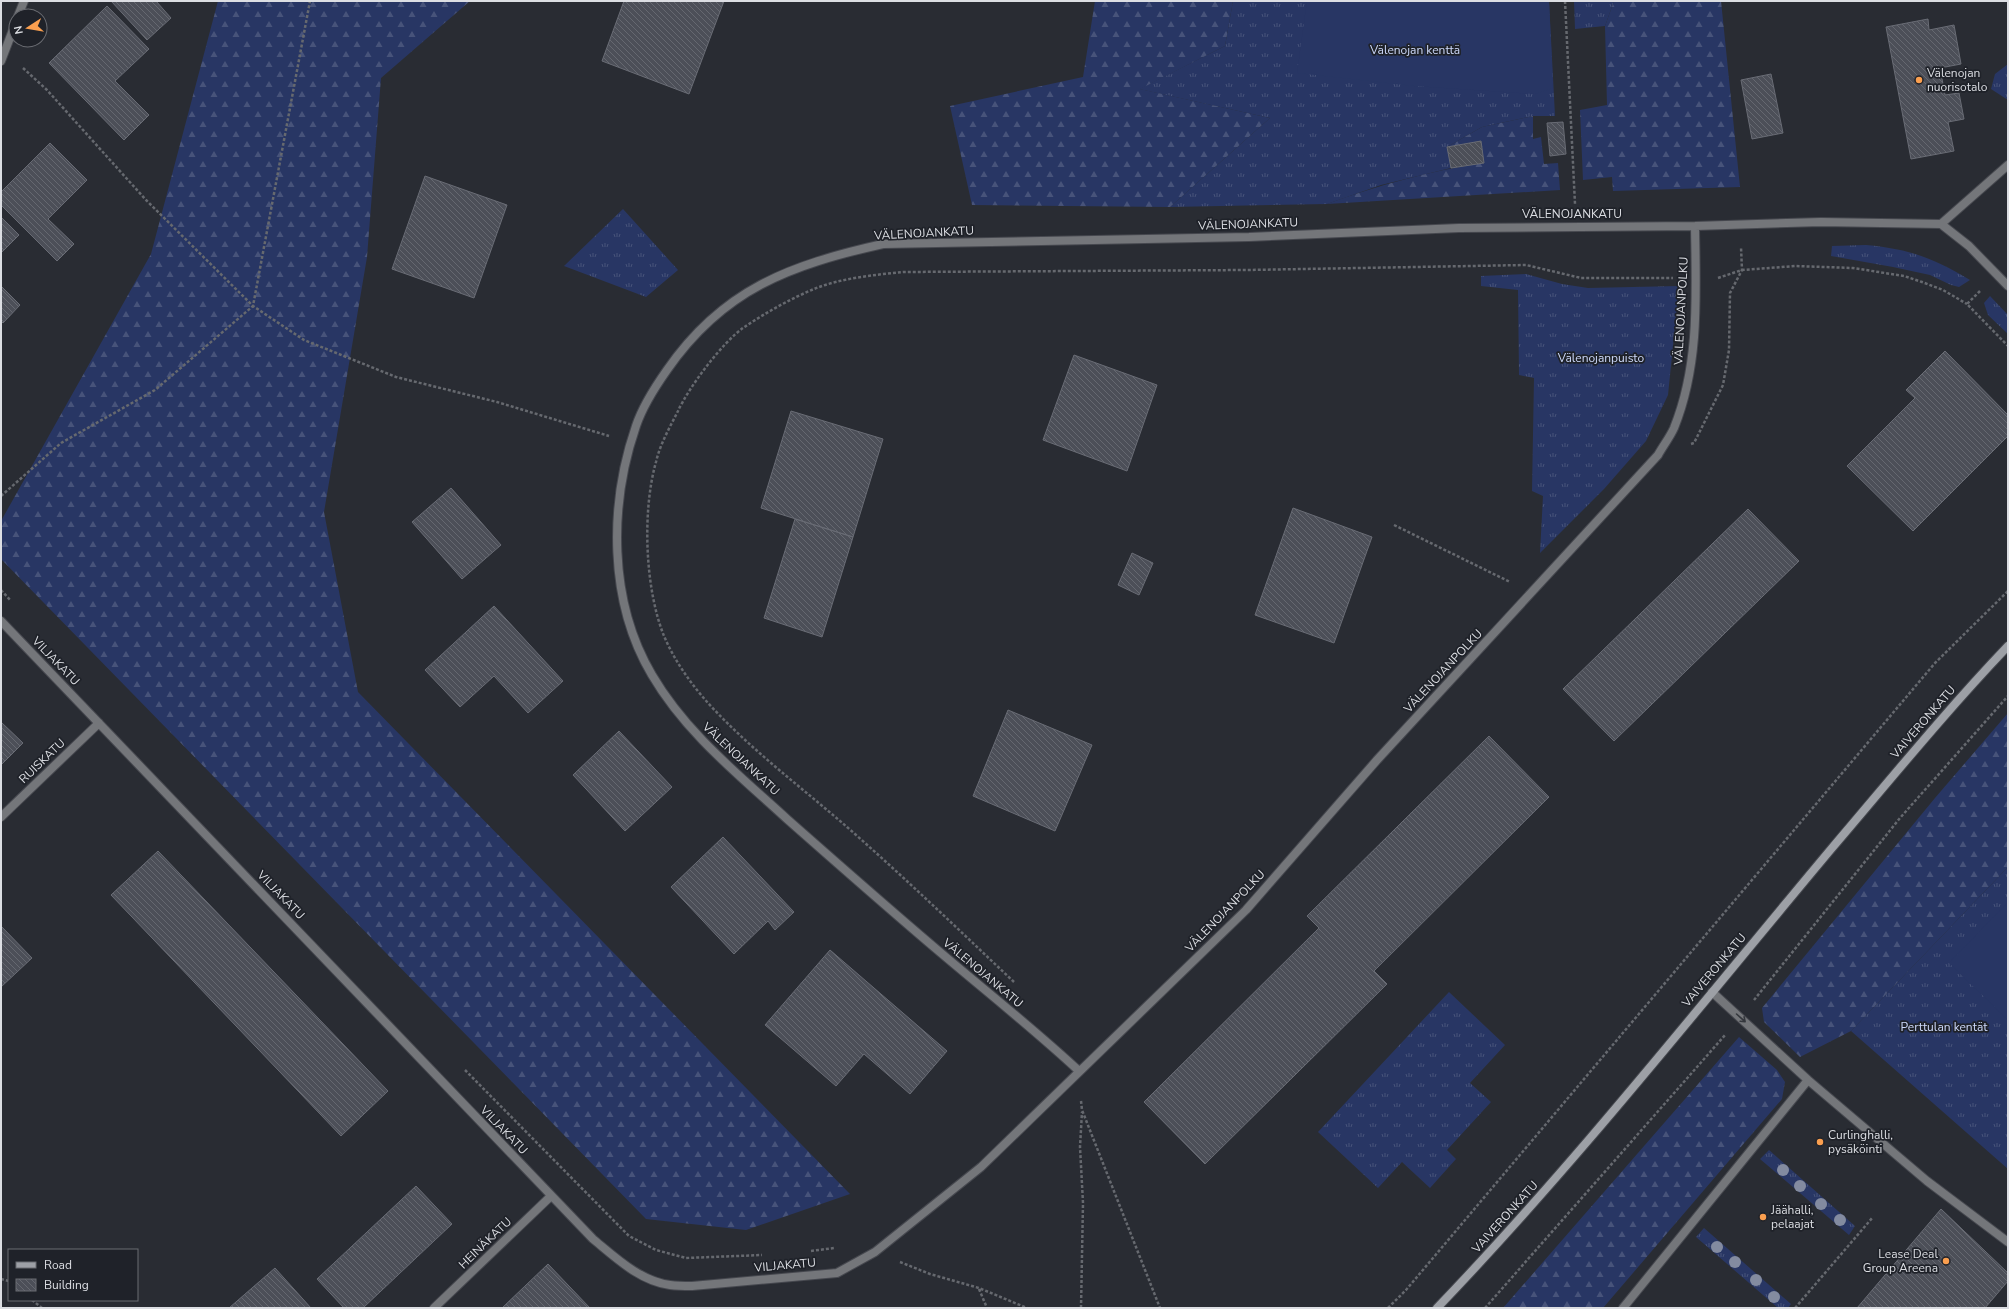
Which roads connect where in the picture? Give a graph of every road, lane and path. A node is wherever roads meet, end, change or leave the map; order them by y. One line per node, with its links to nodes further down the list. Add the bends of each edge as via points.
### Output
1 (310, 1): 16 (path)
2 (1566, 1): 9 (path)
3 (8, 39): 4 (street)
4 (3, 50): 5 (street); 16 (path, via 47,90 146,200)
5 (1, 61)
6 (2008, 165): 7 (street)
7 (1941, 224): 8 (street, VÄLENOJANKATU, via 1821,222); 12 (street, via 1969,246)
8 (1740, 225): 10 (street, VÄLENOJANKATU); 11 (path)
9 (1576, 226): 10 (street, VÄLENOJANKATU); 18 (street, VÄLENOJANKATU, via 1249,237 883,244 796,267 769,279 728,305 701,327 678,354 641,410)
10 (1695, 226): 13 (street, VÄLENOJANPOLKU)
11 (1742, 270): 13 (path, via 1717,279); 15 (path, via 1795,266 1853,268 1904,276 1943,290); 19 (path, via 1730,294 1729,350 1723,385 1694,443)
12 (1996, 274): 14 (street); 15 (path)
13 (1696, 278): 19 (street, VÄLENOJANPOLKU, via 1694,352 1686,392 1673,430); 30 (path, via 1581,278 1526,265 903,272 861,277 816,288 742,329 711,362 684,398 655,462 649,505 647,549 653,592 664,635 682,669 707,702)
14 (2008, 286)
15 (1967, 304): 17 (path)
16 (252, 306): 18 (path, via 304,340 396,377 497,402); 20 (path, via 155,390 61,443)
17 (2008, 346)
18 (631, 441): 33 (street, VÄLENOJANKATU, via 621,481 617,522 618,562 624,600 635,637 650,673 676,712 708,747 874,897)
19 (1658, 455): 24 (street, VÄLENOJANPOLKU)
20 (1, 496)
21 (1394, 525): 24 (path)
22 (1, 590): 25 (path)
23 (2008, 590): 51 (path, via 1935,663 1406,1290)
24 (1531, 593): 33 (street, VÄLENOJANPOLKU, via 1377,760 1246,910)
25 (12, 602)
26 (1, 621): 28 (street, VILJAKATU)
27 (2008, 646): 31 (main road, VAIVERONKATU, via 1913,751)
28 (99, 723): 29 (street, RUISKATU); 36 (street, VILJAKATU)
29 (1, 817)
30 (1019, 987)
31 (1712, 992): 34 (street, one-way to 34); 52 (main road, VAIVERONKATU, via 1590,1139 1495,1248)
32 (463, 1068): 42 (path, via 629,1236 656,1250 686,1258)
33 (1079, 1071): 35 (path); 41 (street, VILJAKATU, via 980,1167)
34 (1808, 1080): 38 (street, via 1926,1181); 53 (street)
35 (1082, 1110): 49 (path); 50 (path)
36 (551, 1196): 41 (street, VILJAKATU, via 624,1266 670,1286 837,1273); 46 (street, HEINÄKATU)
37 (1873, 1217): 54 (path)
38 (2008, 1242)
39 (836, 1247): 40 (path)
40 (809, 1251)
41 (876, 1252): 43 (path, via 930,1274)
42 (768, 1254)
43 (978, 1288): 47 (path); 48 (path)
44 (33, 1301): 45 (path)
45 (42, 1308)
46 (434, 1308)
47 (987, 1308)
48 (1027, 1308)
49 (1081, 1308)
50 (1160, 1308)
51 (1388, 1308)
52 (1437, 1308)
53 (1623, 1308)
54 (1795, 1308)

